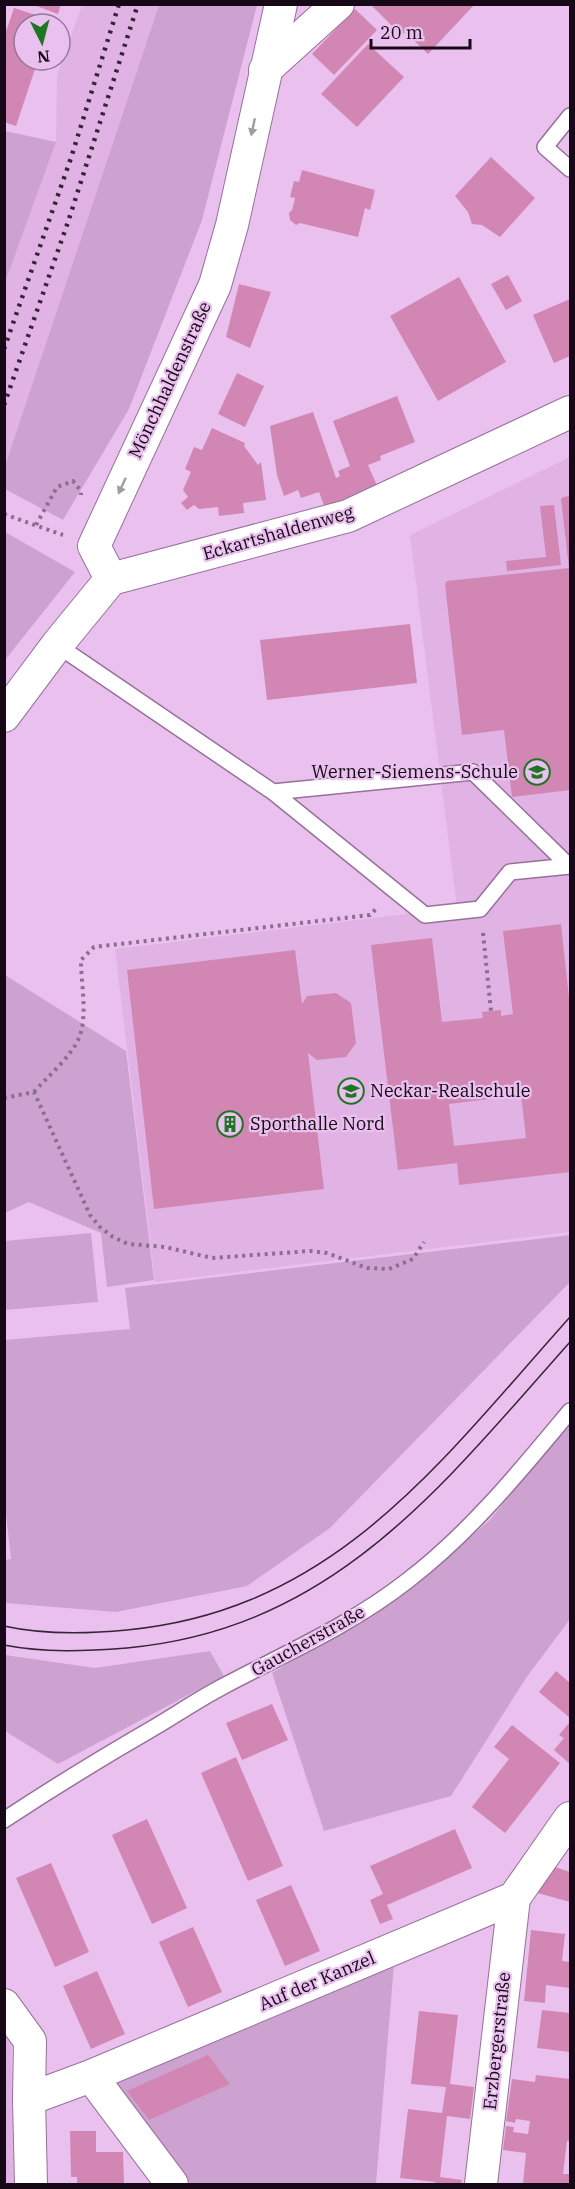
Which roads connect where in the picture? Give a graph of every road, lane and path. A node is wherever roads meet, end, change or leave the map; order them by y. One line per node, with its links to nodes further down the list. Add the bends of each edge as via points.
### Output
1 (281, 4): 3 (street, Mönchhaldenstraße)
2 (338, 4): 3 (street)
3 (265, 70): 11 (street, Mönchhaldenstraße, one-way to 11, via 215,285 94,546)
4 (570, 116): 5 (lane, via 545,147)
5 (570, 169)
6 (570, 412): 11 (street, Eckartshaldenweg, via 348,516)
7 (81, 502): 9 (path, via 81,492 73,481 57,487)
8 (6, 515): 9 (path)
9 (36, 525): 10 (path)
10 (68, 537)
11 (111, 579): 12 (street)
12 (57, 645): 13 (street); 14 (lane)
13 (4, 716)
14 (273, 792): 15 (lane, via 473,772); 16 (lane)
15 (570, 866): 17 (lane, via 510,872)
16 (395, 891): 17 (lane, via 424,915); 19 (path, via 370,915 94,947 81,960 83,1023 79,1038)
17 (480, 909): 18 (path)
18 (491, 1011)
19 (34, 1092): 20 (path); 21 (path, via 90,1215 113,1238 128,1244 165,1247 212,1258 318,1252 367,1268 389,1269 413,1259)
20 (4, 1098)
21 (424, 1242)
22 (570, 1411): 24 (lane, Gaucherstraße, via 466,1528 405,1583 355,1617 219,1688)
23 (570, 1818): 25 (street)
24 (4, 1821)
25 (514, 1898): 27 (street, Auf der Kanzel); 31 (street, Erzbergerstraße)
26 (4, 2005): 28 (street, via 30,2042)
27 (91, 2076): 28 (street, Auf der Kanzel); 30 (street)
28 (29, 2099): 29 (street)
29 (31, 2184)
30 (172, 2184)
31 (481, 2184)

